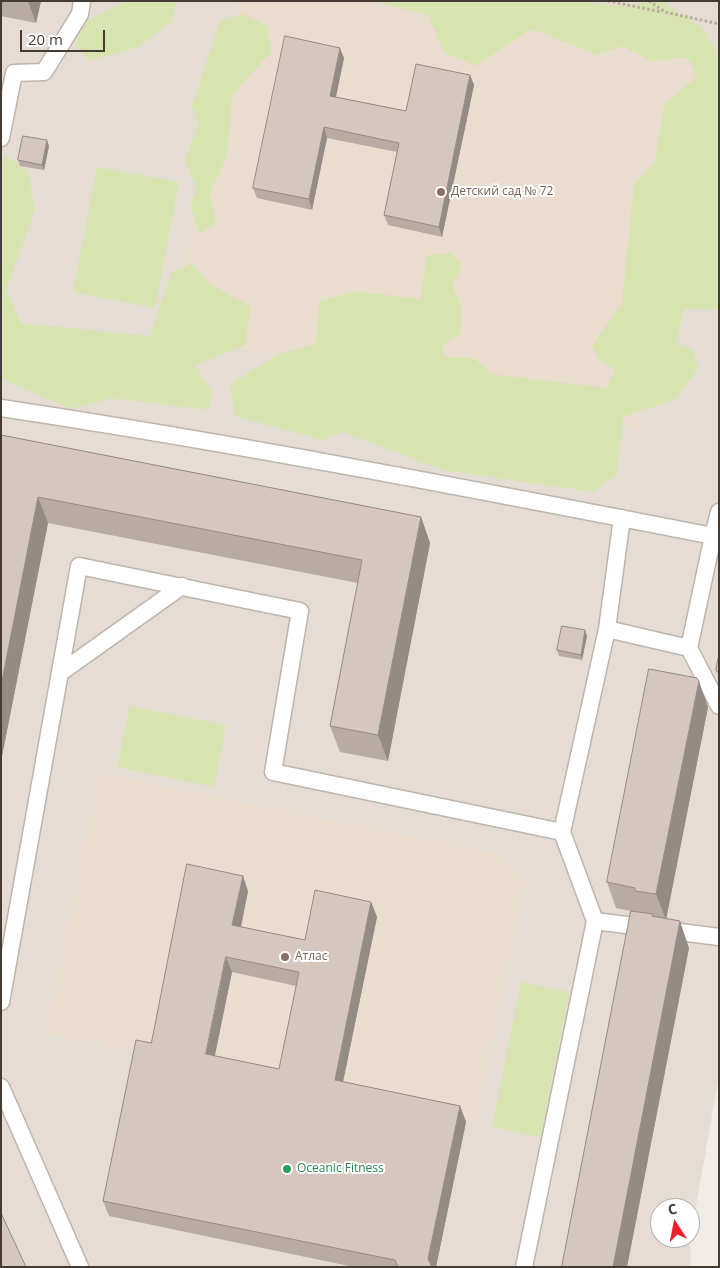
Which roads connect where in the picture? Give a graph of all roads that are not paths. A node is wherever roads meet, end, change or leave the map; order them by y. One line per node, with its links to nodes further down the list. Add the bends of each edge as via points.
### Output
1 (82, 1): 2 (lane, via 80,14 44,72 14,73)
2 (1, 138)
3 (1, 408): 5 (lane)
4 (719, 512): 6 (lane)
5 (622, 518): 6 (lane); 8 (lane)
6 (713, 536): 9 (lane)
7 (182, 586): 10 (lane); 10 (lane, via 79,566); 12 (lane, via 300,611 273,772)
8 (607, 629): 9 (lane); 12 (lane)
9 (689, 648): 11 (lane)
10 (60, 674): 15 (lane)
11 (719, 706)
12 (562, 832): 13 (lane)
13 (595, 921): 14 (lane); 18 (lane)
14 (719, 937)
15 (1, 1002)
16 (1, 1087): 17 (lane)
17 (80, 1267)
18 (524, 1267)

